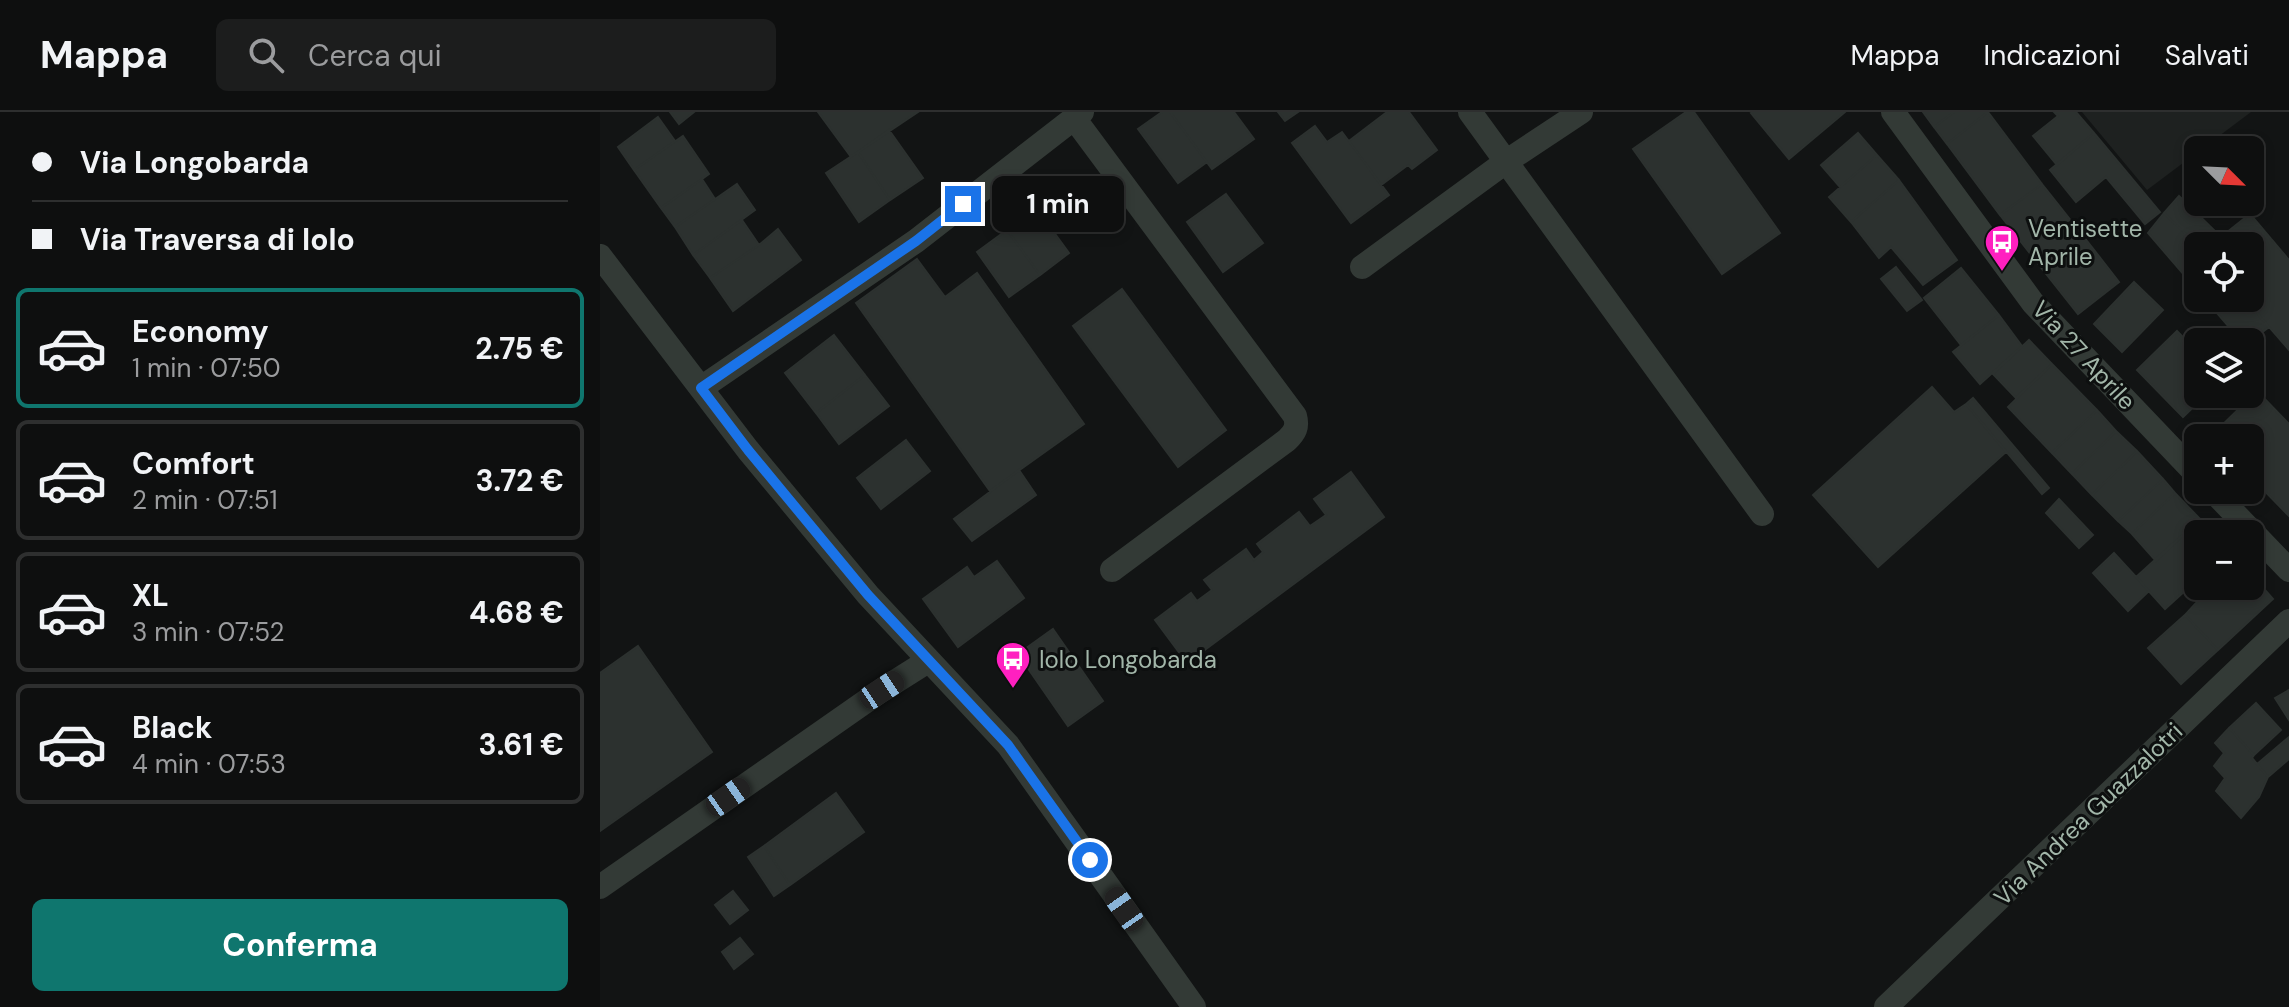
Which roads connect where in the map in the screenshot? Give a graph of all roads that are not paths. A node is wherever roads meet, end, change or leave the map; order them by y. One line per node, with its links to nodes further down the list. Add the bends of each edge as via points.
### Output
1 (1470, 112): 5 (street)
2 (1581, 112): 5 (street)
3 (1893, 112): 9 (street, Via 27 Aprile, via 2033,303)
4 (1078, 115): 8 (street, via 916,241); 12 (street, via 1297,425 1287,440)
5 (1507, 161): 7 (street); 11 (street)
6 (600, 256): 8 (street)
7 (1362, 267)
8 (701, 388): 15 (street)
9 (2184, 461)
10 (2225, 504): 13 (street)
11 (1762, 514)
12 (1112, 570)
13 (2289, 570)
14 (2289, 621): 18 (street, Via Andrea Guazzalotri)
15 (928, 661): 16 (street); 17 (street, via 1008,745)
16 (600, 887)
17 (1194, 1007)
18 (1886, 1007)

